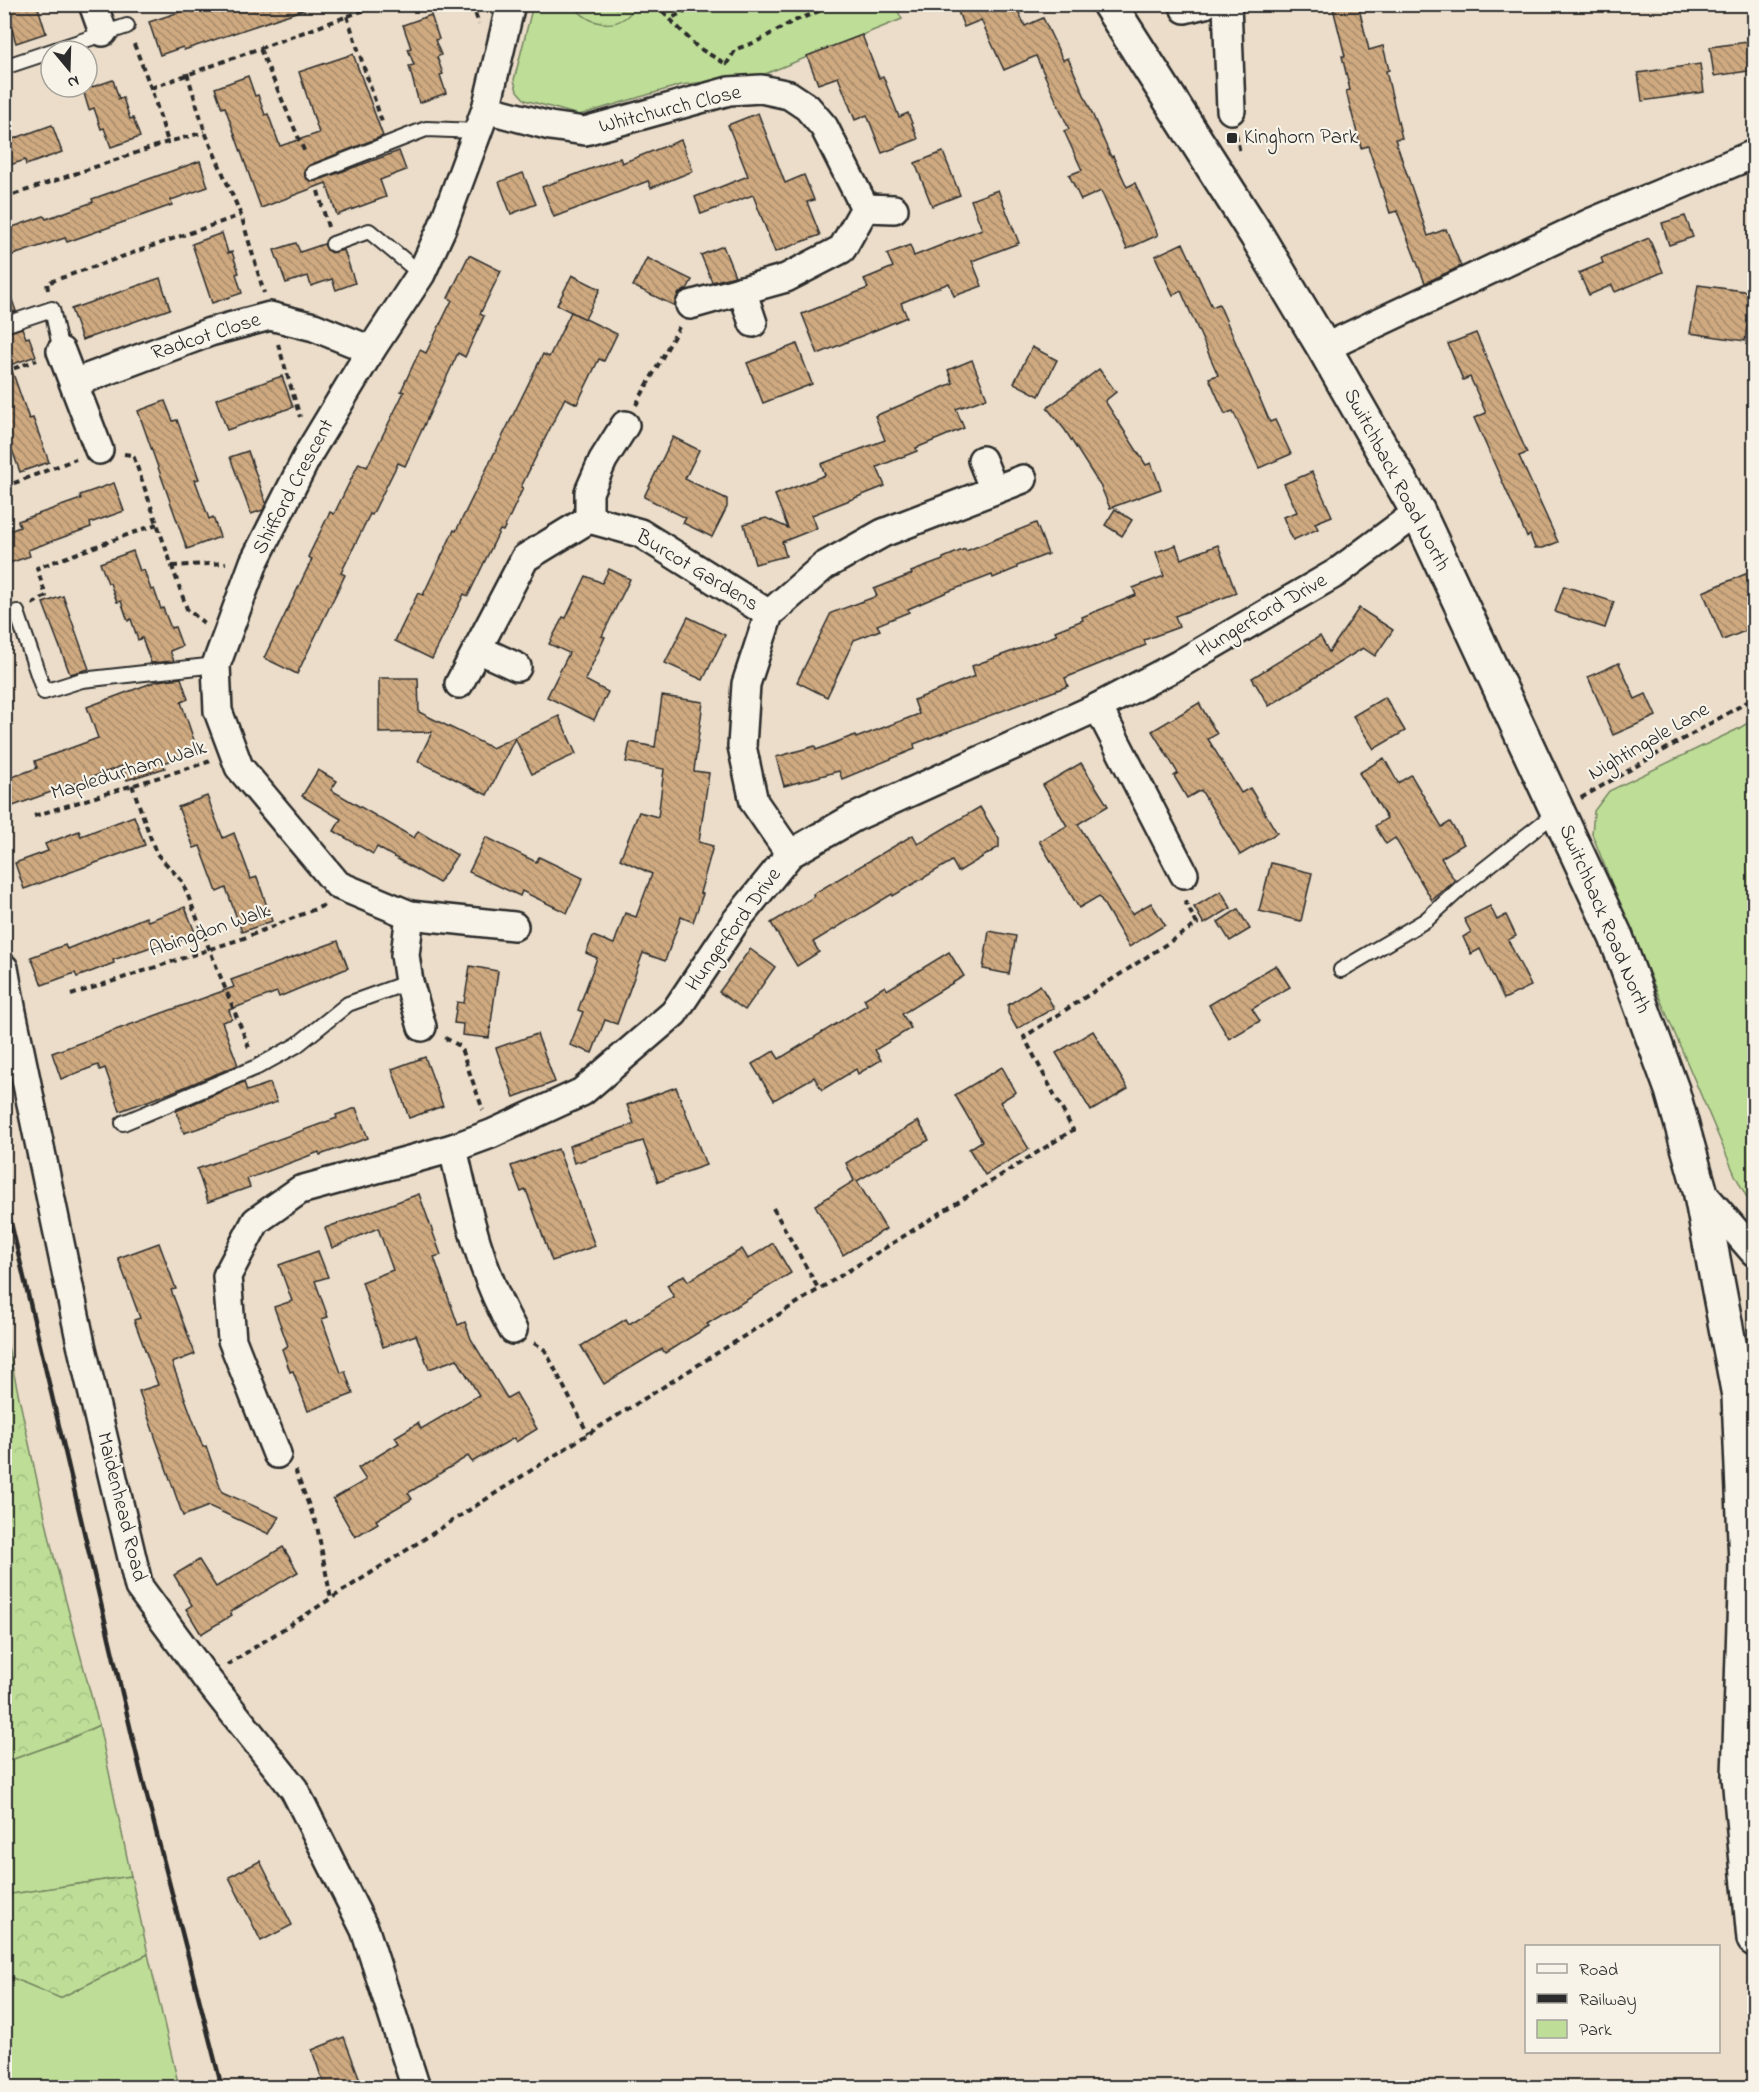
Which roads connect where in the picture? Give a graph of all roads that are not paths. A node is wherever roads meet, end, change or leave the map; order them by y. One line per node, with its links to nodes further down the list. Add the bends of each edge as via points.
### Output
1 (93, 4): 5 (street)
2 (511, 4): 8 (street, Shifford Crescent)
3 (1109, 4): 19 (main road, Switchback Road North)
4 (1227, 4): 7 (street)
5 (115, 29): 6 (lane)
6 (4, 67)
7 (1231, 110)
8 (482, 120): 10 (lane, via 426,129); 11 (street, Whitchurch Close, via 585,131 729,91 761,89 789,95 807,107 824,127); 14 (street, Shifford Crescent)
9 (1755, 154): 19 (street, via 1592,222)
10 (313, 173)
11 (865, 208): 12 (street); 15 (street, via 842,249 786,278)
12 (894, 209)
13 (333, 244): 14 (lane, via 369,231)
14 (421, 274): 20 (street, Shifford Crescent)
15 (742, 291): 16 (street); 17 (street)
16 (690, 305)
17 (753, 323)
18 (4, 325): 21 (lane, via 52,309)
19 (1324, 348): 28 (main road, Switchback Road North)
20 (371, 350): 22 (street, Radcot Close, via 314,327 270,316 210,332); 33 (street, Shifford Crescent, via 310,451 254,562)
21 (61, 351): 22 (street)
22 (74, 383): 24 (street)
23 (624, 426): 29 (street, via 589,492)
24 (99, 450)
25 (982, 460): 27 (street)
26 (1023, 479): 27 (street, Burcot Gardens)
27 (994, 490): 31 (street, Burcot Gardens, via 884,533 824,566)
28 (1418, 512): 36 (street, Hungerford Drive, via 1336,573); 37 (main road, Switchback Road North)
29 (589, 519): 31 (street, Burcot Gardens, via 640,533); 32 (street, via 525,558)
30 (17, 612): 33 (lane, via 44,692 82,680)
31 (769, 614): 38 (street, Burcot Gardens, via 746,684 742,746 754,802)
32 (478, 649): 34 (street); 35 (street)
33 (220, 653): 40 (street, Shifford Crescent, via 218,711 238,767 338,885)
34 (517, 667)
35 (459, 684)
36 (1098, 707): 38 (street, Hungerford Drive, via 853,818); 39 (street)
37 (1558, 811): 43 (lane, via 1426,920); 48 (main road, Switchback Road North, via 1616,937 1672,1090)
38 (790, 855): 47 (street, Hungerford Drive, via 735,922 674,1013 582,1092)
39 (1184, 874)
40 (410, 915): 41 (street, Shifford Crescent); 44 (street, via 405,955)
41 (514, 926)
42 (4, 968): 54 (street, Maidenhead Road, via 81,1344 139,1587 294,1790 365,1930)
43 (1341, 970)
44 (409, 982): 45 (street); 46 (lane, via 348,1004 297,1045 257,1067)
45 (422, 1027)
46 (123, 1123)
47 (453, 1148): 50 (street, via 484,1269); 51 (street, Hungerford Drive, via 300,1190 256,1221 227,1276 232,1340)
48 (1700, 1190): 49 (street); 52 (main road, Switchback Road North, via 1739,1396 1746,1563)
49 (1755, 1252)
50 (513, 1330)
51 (278, 1454)
52 (1747, 1763): 53 (main road, Switchback Road North)
53 (1755, 1939)
54 (416, 2088)

